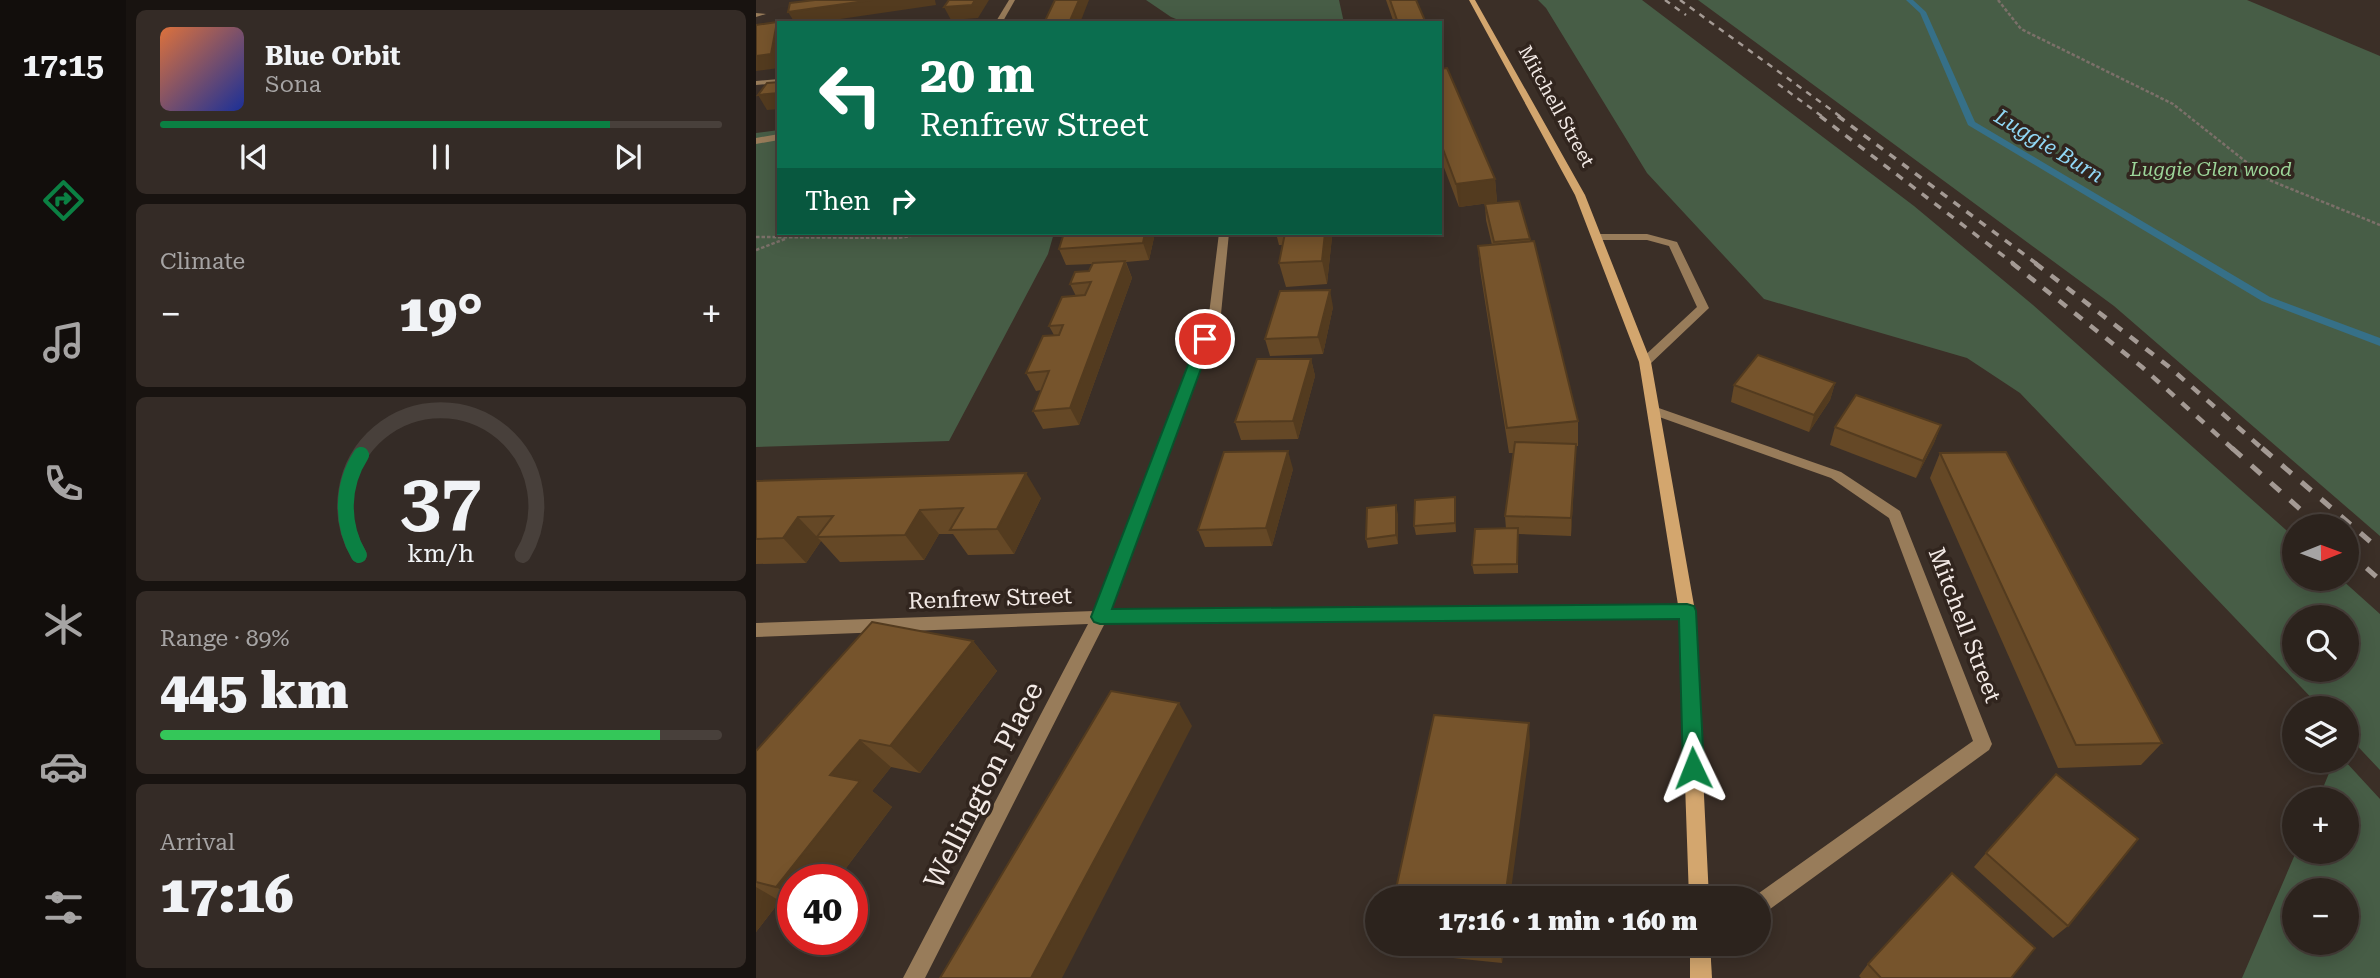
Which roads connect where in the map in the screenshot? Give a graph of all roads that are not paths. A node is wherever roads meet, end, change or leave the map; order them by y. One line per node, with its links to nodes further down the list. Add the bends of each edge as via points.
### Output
1 (1012, 0): 3 (street)
2 (1472, 0): 9 (street, Mitchell Street, via 1580,195)
3 (999, 21)
4 (777, 80): 5 (street)
5 (756, 83)
6 (777, 137): 7 (street)
7 (756, 141)
8 (1224, 235): 13 (street, Wellington Place, via 1214,314)
9 (1598, 237): 10 (street, Mitchell Street); 10 (street, via 1647,237 1673,244 1703,308)
10 (1645, 362): 11 (street, Mitchell Street)
11 (1653, 410): 12 (street, Mitchell Street); 16 (street, Mitchell Street, via 1836,475 1895,515 1983,744)
12 (1687, 611): 13 (street, Renfrew Street); 15 (street, Mitchell Street)
13 (1100, 617): 14 (street, Renfrew Street); 18 (street, Wellington Place)
14 (756, 630)
15 (1698, 886)
16 (1771, 896)
17 (1702, 956): 19 (street)
18 (915, 978)
19 (1701, 978)

